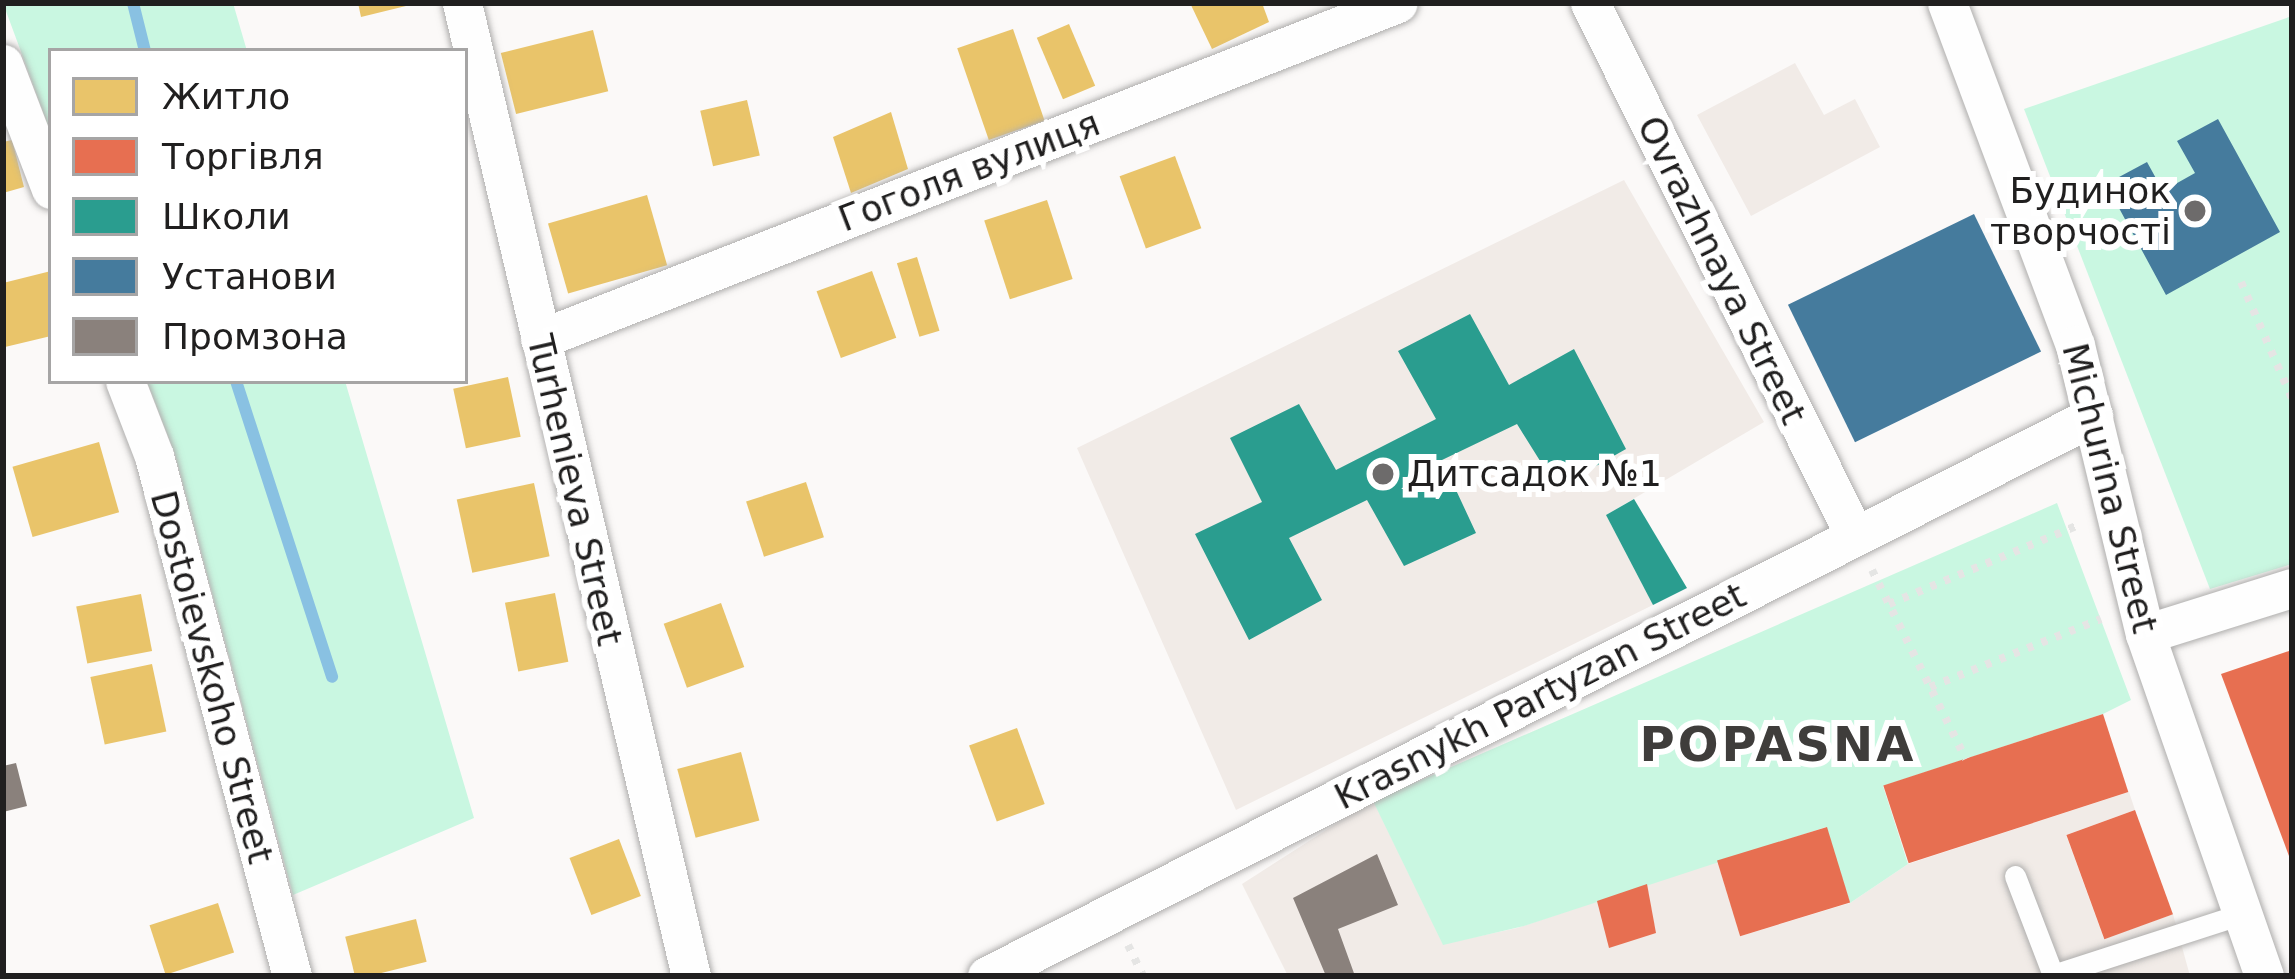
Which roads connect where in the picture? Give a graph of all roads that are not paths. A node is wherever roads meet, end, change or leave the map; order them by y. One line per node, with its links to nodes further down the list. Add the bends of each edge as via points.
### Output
1 (462, 3): 7 (street, Turhenieva Street)
2 (1398, 3): 7 (street, Гоголя вулиця)
3 (1590, 3): 10 (street, Ovrazhnaya Street)
4 (1948, 3): 9 (street, Michurina Street, via 2075,344)
5 (3, 64): 6 (street)
6 (48, 181)
7 (540, 339): 16 (street, Turhenieva Street)
8 (126, 384): 15 (street, Dostoievskoho Street, via 154,456)
9 (2093, 416): 10 (street, Krasnykh Partyzan Street); 12 (street, Michurina Street)
10 (1855, 536): 17 (street, Krasnykh Partyzan Street)
11 (2292, 588): 12 (street)
12 (2142, 619): 14 (street, Michurina Street)
13 (2015, 876): 14 (lane, via 2053,975)
14 (2242, 914): 18 (street, Michurina Street)
15 (292, 976)
16 (691, 976)
17 (987, 976)
18 (2264, 976)

